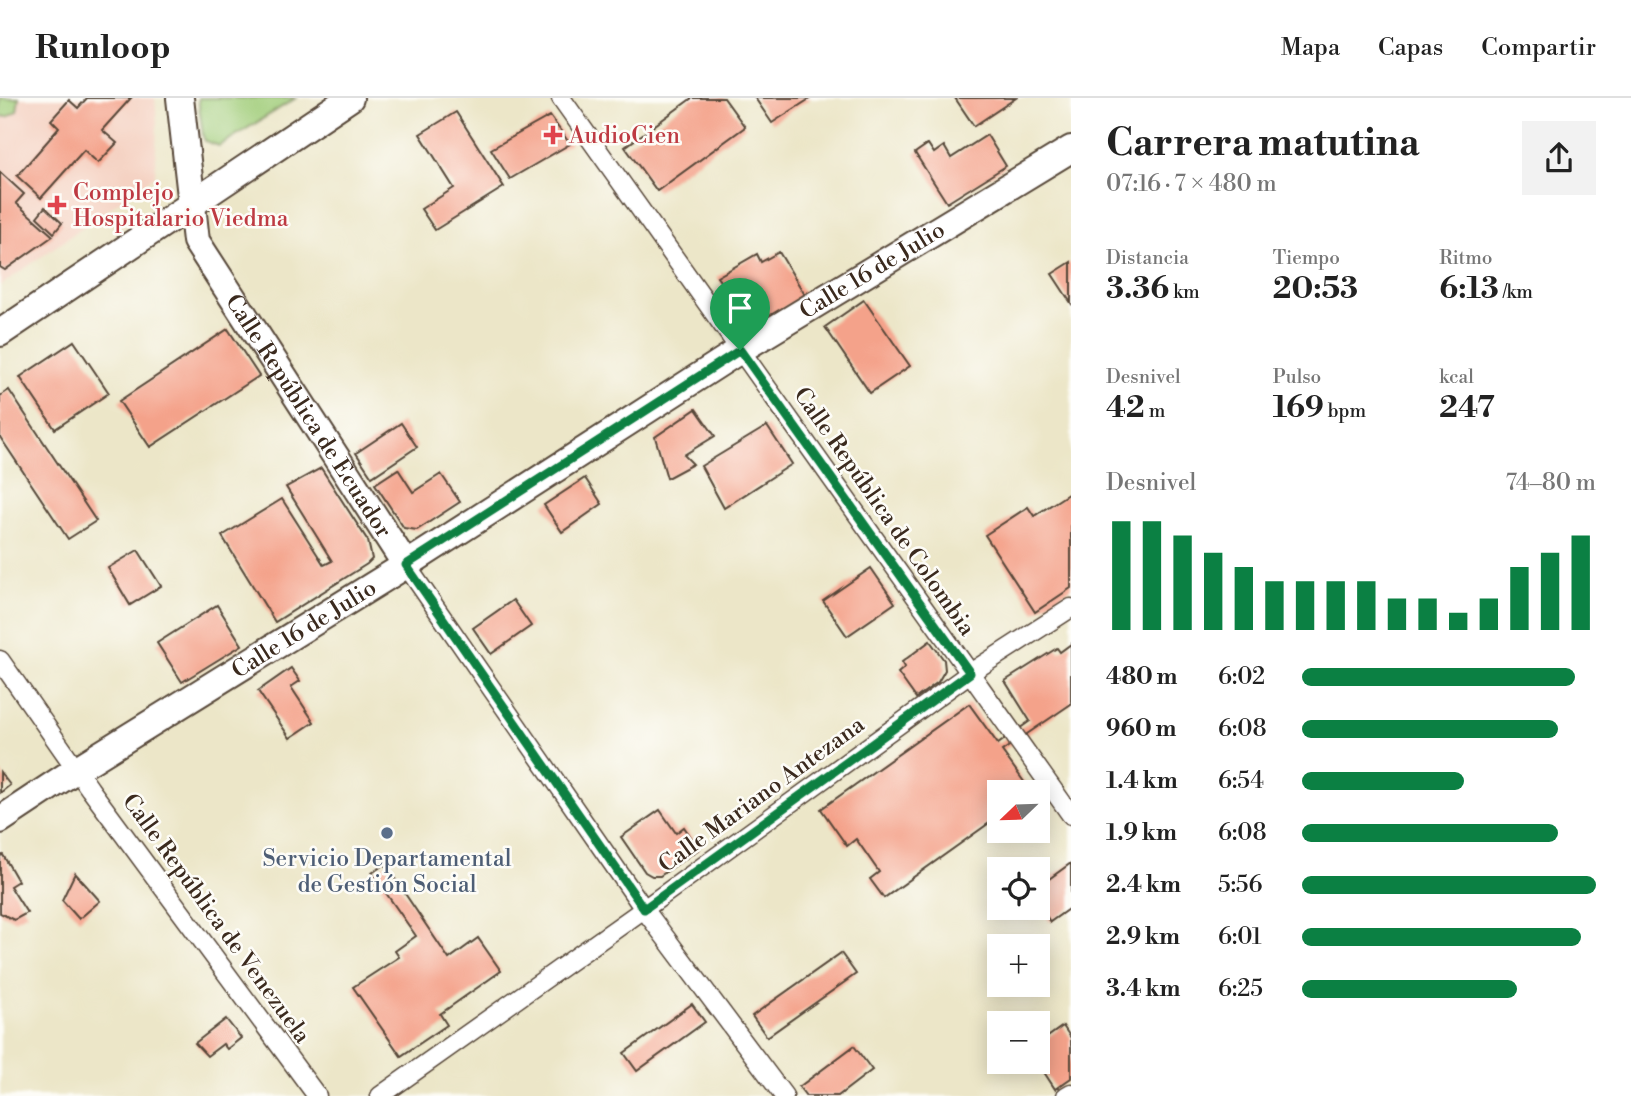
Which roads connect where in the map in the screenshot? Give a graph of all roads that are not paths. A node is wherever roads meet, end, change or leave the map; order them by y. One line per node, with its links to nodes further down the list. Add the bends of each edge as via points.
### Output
1 (180, 98): 5 (main road, Calle República de Ecuador)
2 (350, 98): 5 (main road)
3 (561, 98): 7 (street, Calle República de Colombia)
4 (1071, 149): 7 (main road, Calle 16 de Julio)
5 (191, 206): 6 (main road); 8 (main road, Calle República de Ecuador, via 196,240)
6 (0, 333)
7 (740, 350): 8 (main road, Calle 16 de Julio); 11 (street, Calle República de Colombia)
8 (406, 565): 12 (main road, Calle 16 de Julio); 15 (street, Calle República de Ecuador)
9 (1071, 608): 11 (street, Calle Mariano Antezana)
10 (0, 660): 12 (street, Calle República de Venezuela)
11 (970, 673): 13 (street, Calle República de Colombia); 15 (street, Calle Mariano Antezana)
12 (77, 769): 14 (main road, Calle 16 de Julio); 17 (street, Calle República de Venezuela)
13 (1071, 816)
14 (0, 820)
15 (644, 909): 18 (street, Calle Mariano Antezana); 19 (street, Calle República de Ecuador)
16 (1071, 1093): 20 (street)
17 (317, 1096)
18 (380, 1096)
19 (784, 1096)
20 (1066, 1096)

